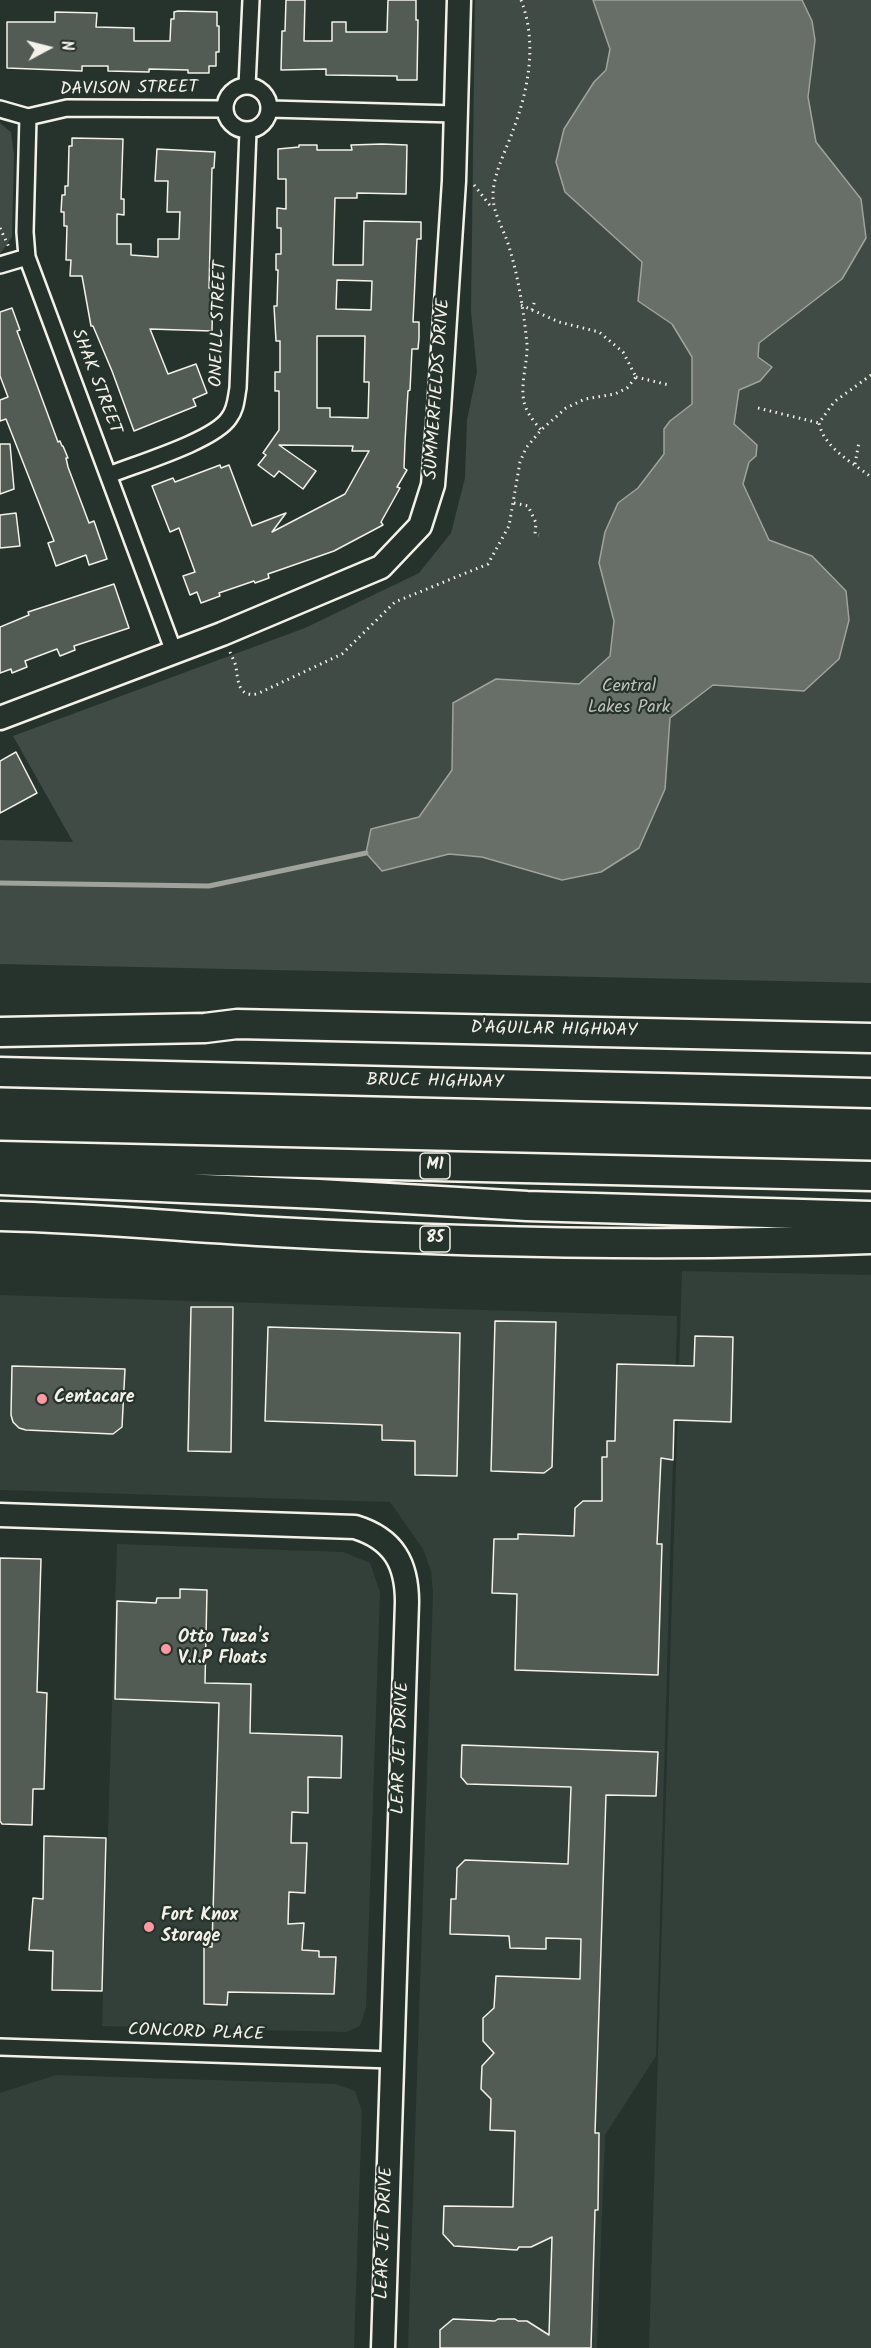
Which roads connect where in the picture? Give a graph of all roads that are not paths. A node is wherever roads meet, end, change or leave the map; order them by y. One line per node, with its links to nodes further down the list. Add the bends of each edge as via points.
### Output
1 (251, 0): 3 (street)
2 (459, 0): 7 (street, SUMMERFIELDS DRIVE)
3 (247, 86): 4 (street, via 234,90); 5 (street, via 266,95)
4 (225, 109): 8 (street, DAVISON STREET, via 66,108); 9 (street, via 234,127)
5 (270, 109): 7 (street); 9 (street, via 261,127)
6 (0, 110): 8 (street, DAVISON STREET)
7 (455, 114): 12 (street, SUMMERFIELDS DRIVE, via 433,485 420,526 381,567)
8 (28, 117): 10 (street, SHAK STREET, via 25,232)
9 (248, 131): 11 (street, ONEILL STREET, via 235,408 228,420 204,437)
10 (14, 261): 11 (street, SHAK STREET)
11 (109, 475): 12 (street, SHAK STREET)
12 (174, 652): 13 (street, SUMMERFIELDS DRIVE)
13 (0, 718)
14 (0, 1013): 15 (highway, via 206,1017)
15 (237, 1024): 16 (highway); 17 (highway, D'AGUILAR HIGHWAY)
16 (0, 1032)
17 (871, 1038)
18 (0, 1072): 19 (highway, BRUCE HIGHWAY)
19 (871, 1093)
20 (0, 1156): 21 (highway, M1)
21 (871, 1176)
22 (0, 1180): 24 (highway, via 538,1207)
23 (0, 1216): 25 (highway, 85, via 421,1239 766,1244)
24 (871, 1216)
25 (871, 1239)
26 (0, 1515): 28 (street, LEAR JET DRIVE, via 347,1526 372,1534 394,1553 404,1573 406,1602)
27 (0, 2047): 28 (street, CONCORD PLACE)
28 (392, 2060): 29 (street, LEAR JET DRIVE)
29 (383, 2348)

